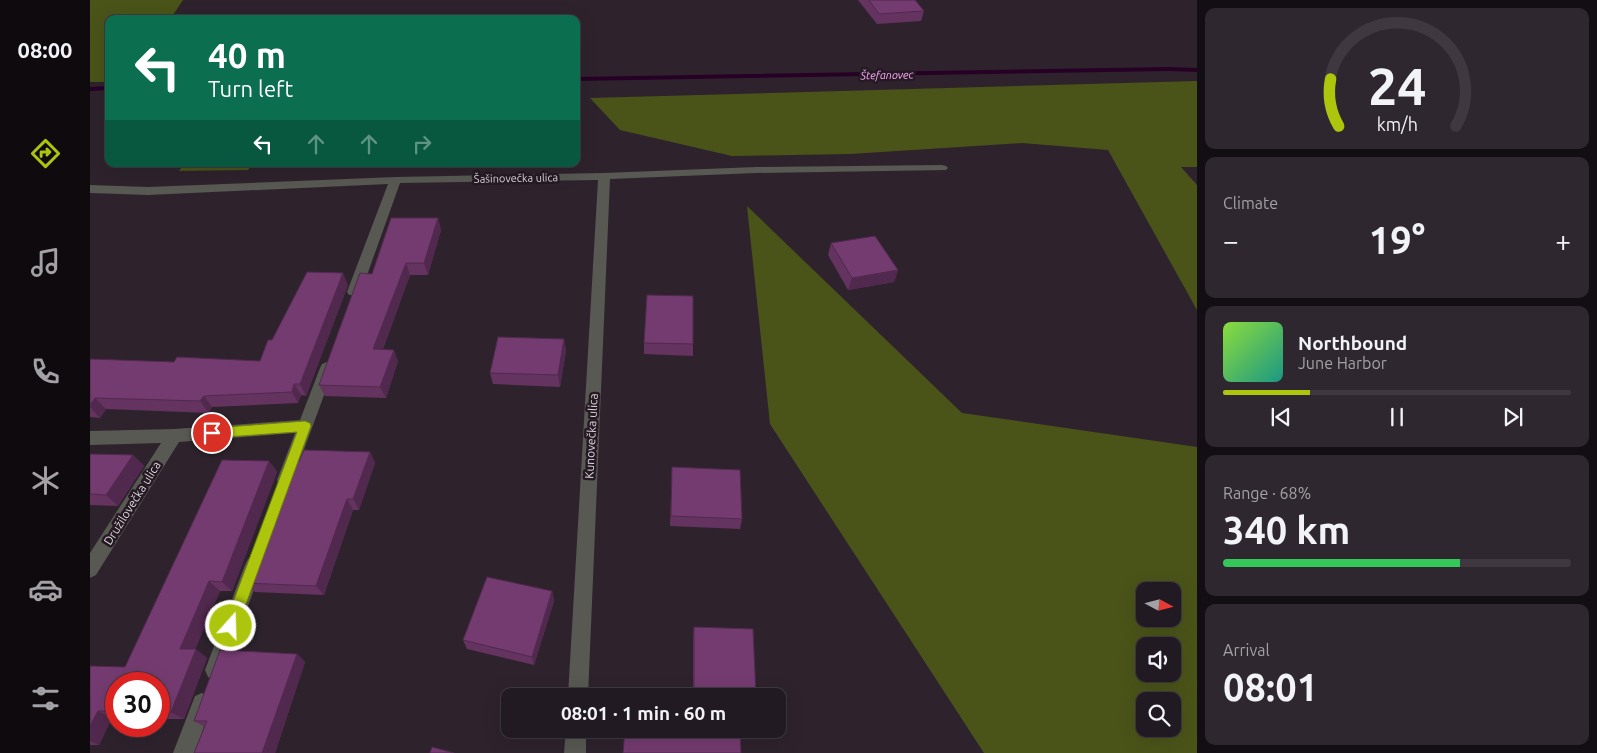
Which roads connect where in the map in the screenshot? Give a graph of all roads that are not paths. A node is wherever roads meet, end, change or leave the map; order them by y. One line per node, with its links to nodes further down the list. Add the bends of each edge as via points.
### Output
1 (942, 168): 2 (street, Šašinovečka ulica)
2 (604, 176): 3 (street, Šašinovečka ulica); 13 (street, Kunovečka ulica)
3 (394, 180): 4 (street, Šašinovečka ulica, via 148,191); 5 (street)
4 (90, 189)
5 (348, 308)
6 (332, 353): 7 (street)
7 (305, 426): 8 (street); 10 (street)
8 (174, 436): 9 (street); 12 (street, Družilovečka ulica)
9 (90, 438)
10 (281, 492)
11 (260, 548): 15 (street)
12 (90, 569)
13 (578, 688)
14 (576, 738): 16 (street)
15 (184, 753)
16 (575, 753)

